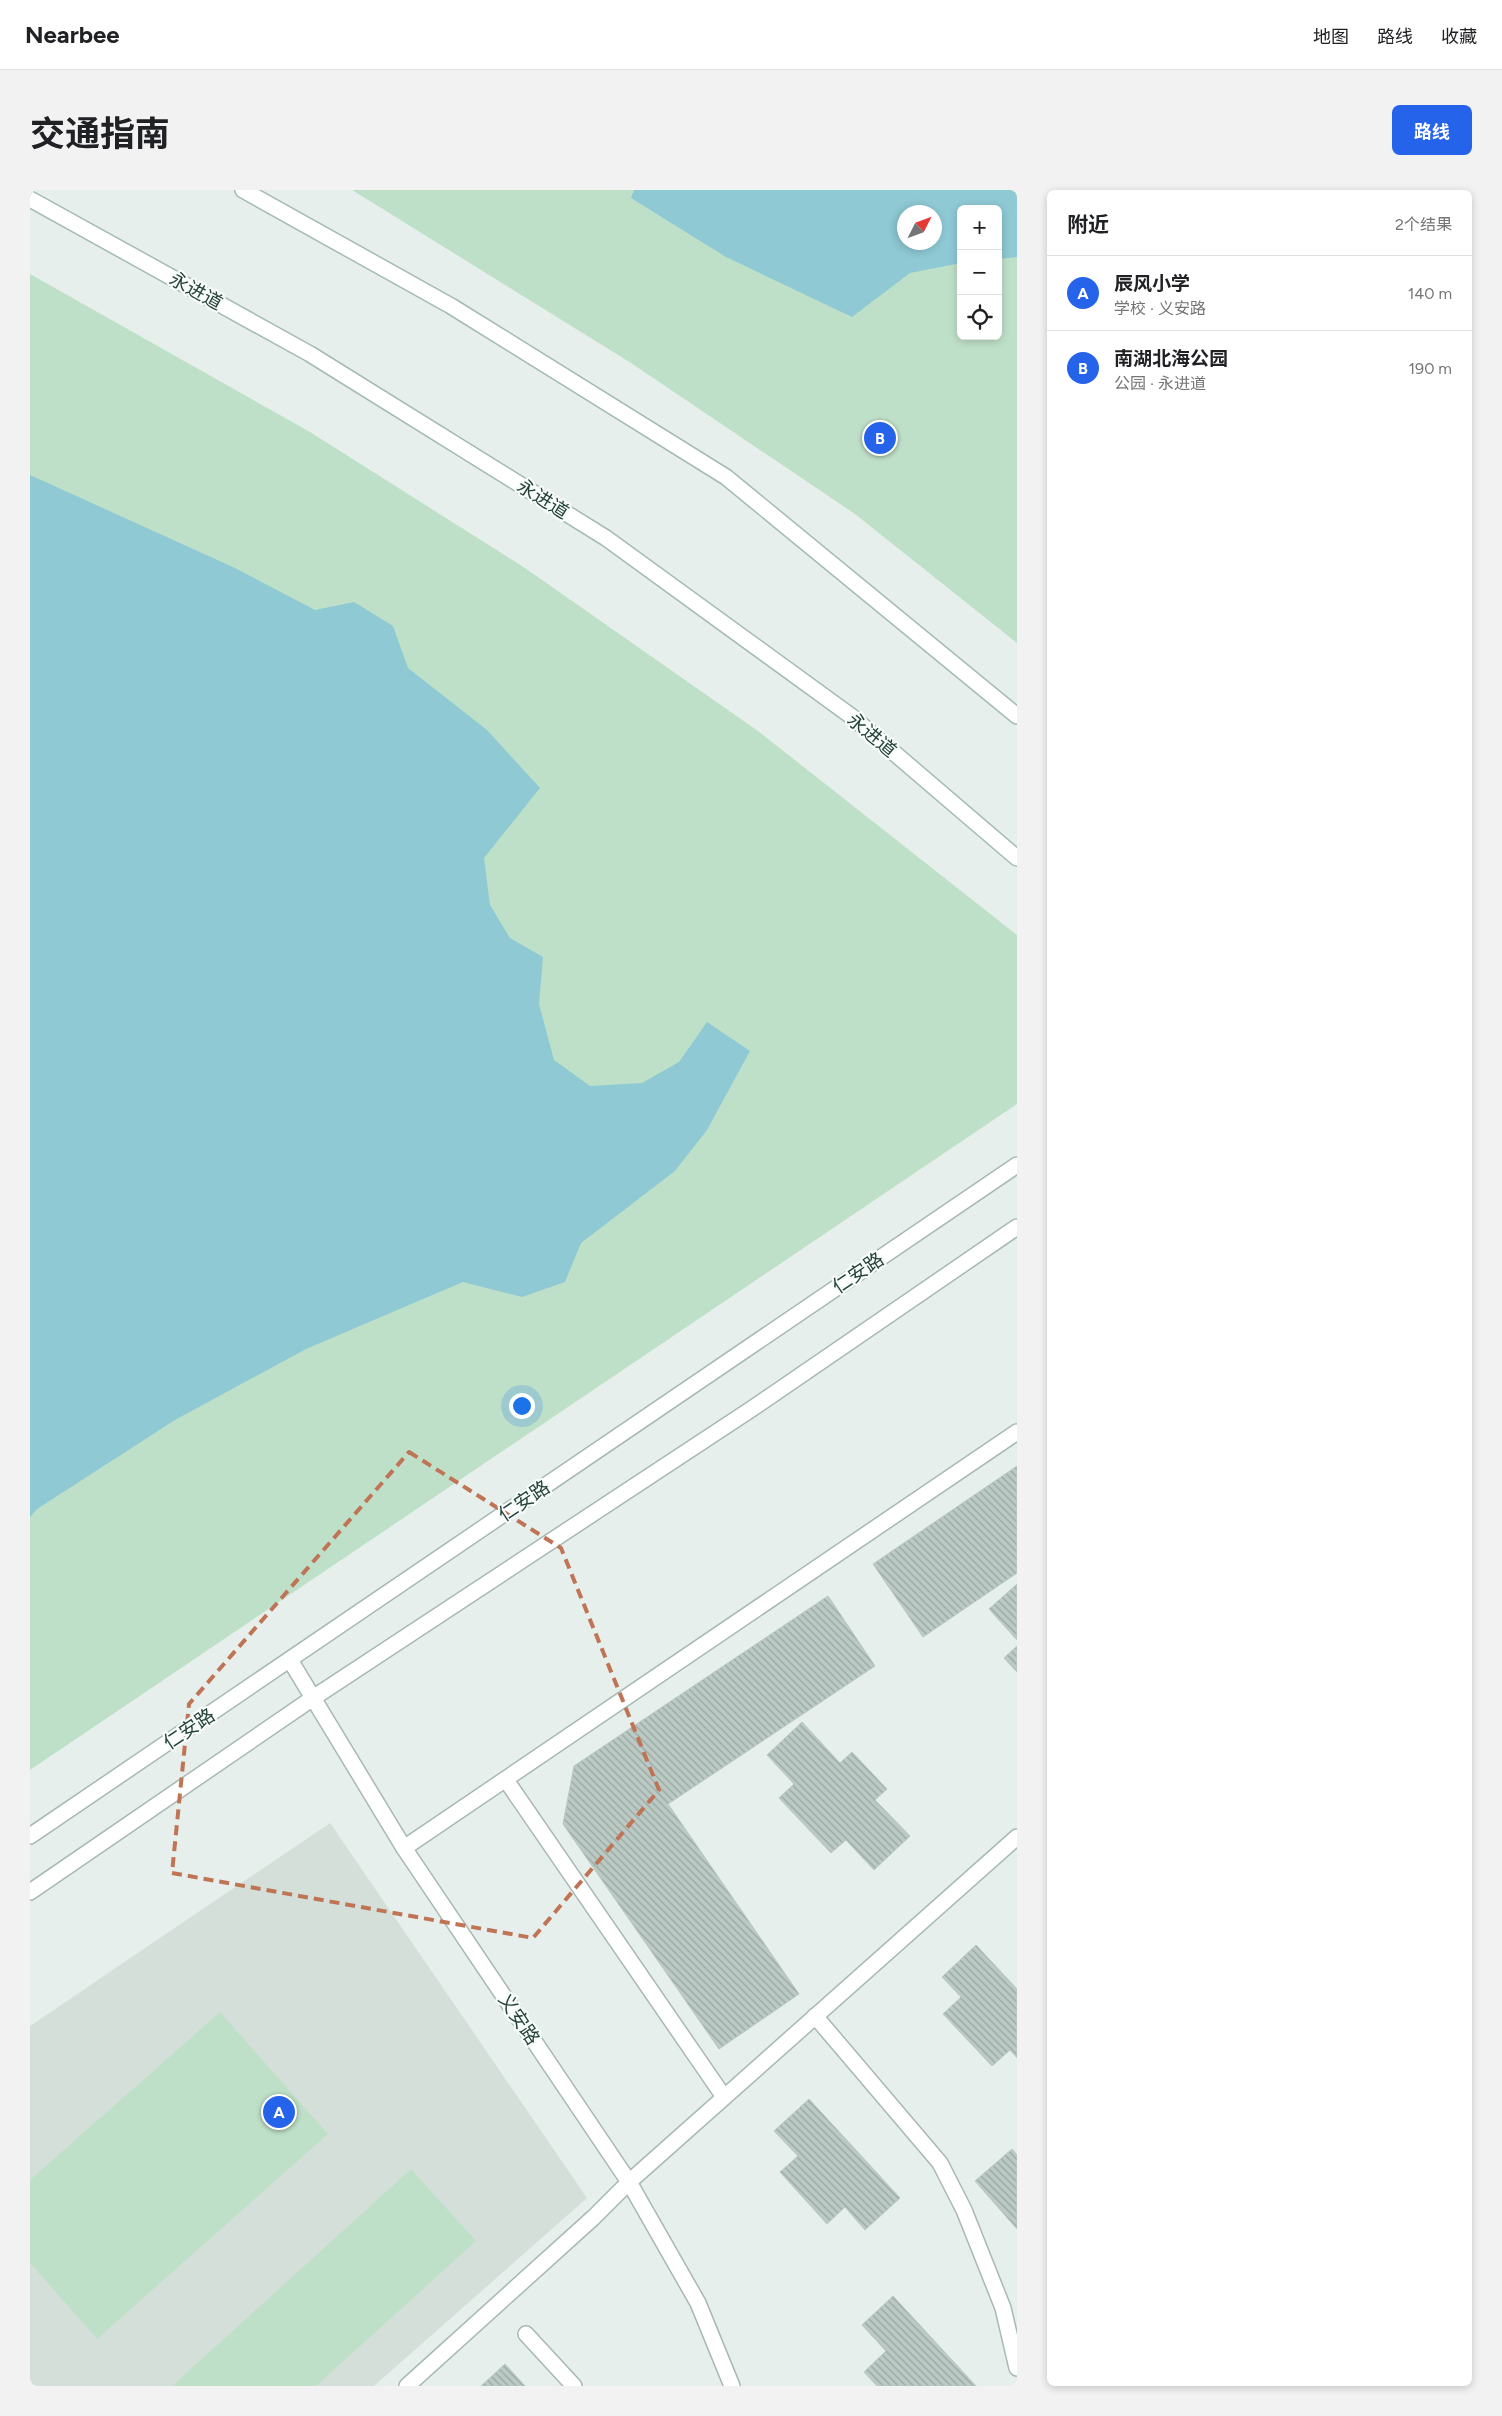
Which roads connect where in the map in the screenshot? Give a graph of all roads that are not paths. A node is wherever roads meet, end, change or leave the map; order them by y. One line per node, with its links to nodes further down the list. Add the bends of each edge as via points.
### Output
1 (244, 190): 3 (street, via 451,306 726,477)
2 (30, 199): 4 (street, 永进道, via 310,354 606,538 851,716)
3 (1017, 716)
4 (1017, 858)
5 (1017, 1165): 8 (street, 仁安路)
6 (1017, 1227): 9 (street, via 753,1408)
7 (1017, 1432): 10 (street)
8 (290, 1660): 9 (street, 义安路); 11 (street, 仁安路)
9 (313, 1698): 13 (street, 义安路); 14 (street)
10 (506, 1780): 13 (street); 16 (street)
11 (30, 1836)
12 (1017, 1837): 15 (street)
13 (404, 1848): 17 (street, 义安路)
14 (30, 1892)
15 (815, 2016): 16 (street); 19 (street, via 940,2163 964,2210 1003,2308)
16 (724, 2097): 17 (street)
17 (629, 2182): 20 (street); 22 (street, 义安路, via 698,2302)
18 (526, 2334): 21 (street)
19 (1017, 2368)
20 (407, 2386)
21 (574, 2386)
22 (732, 2386)

